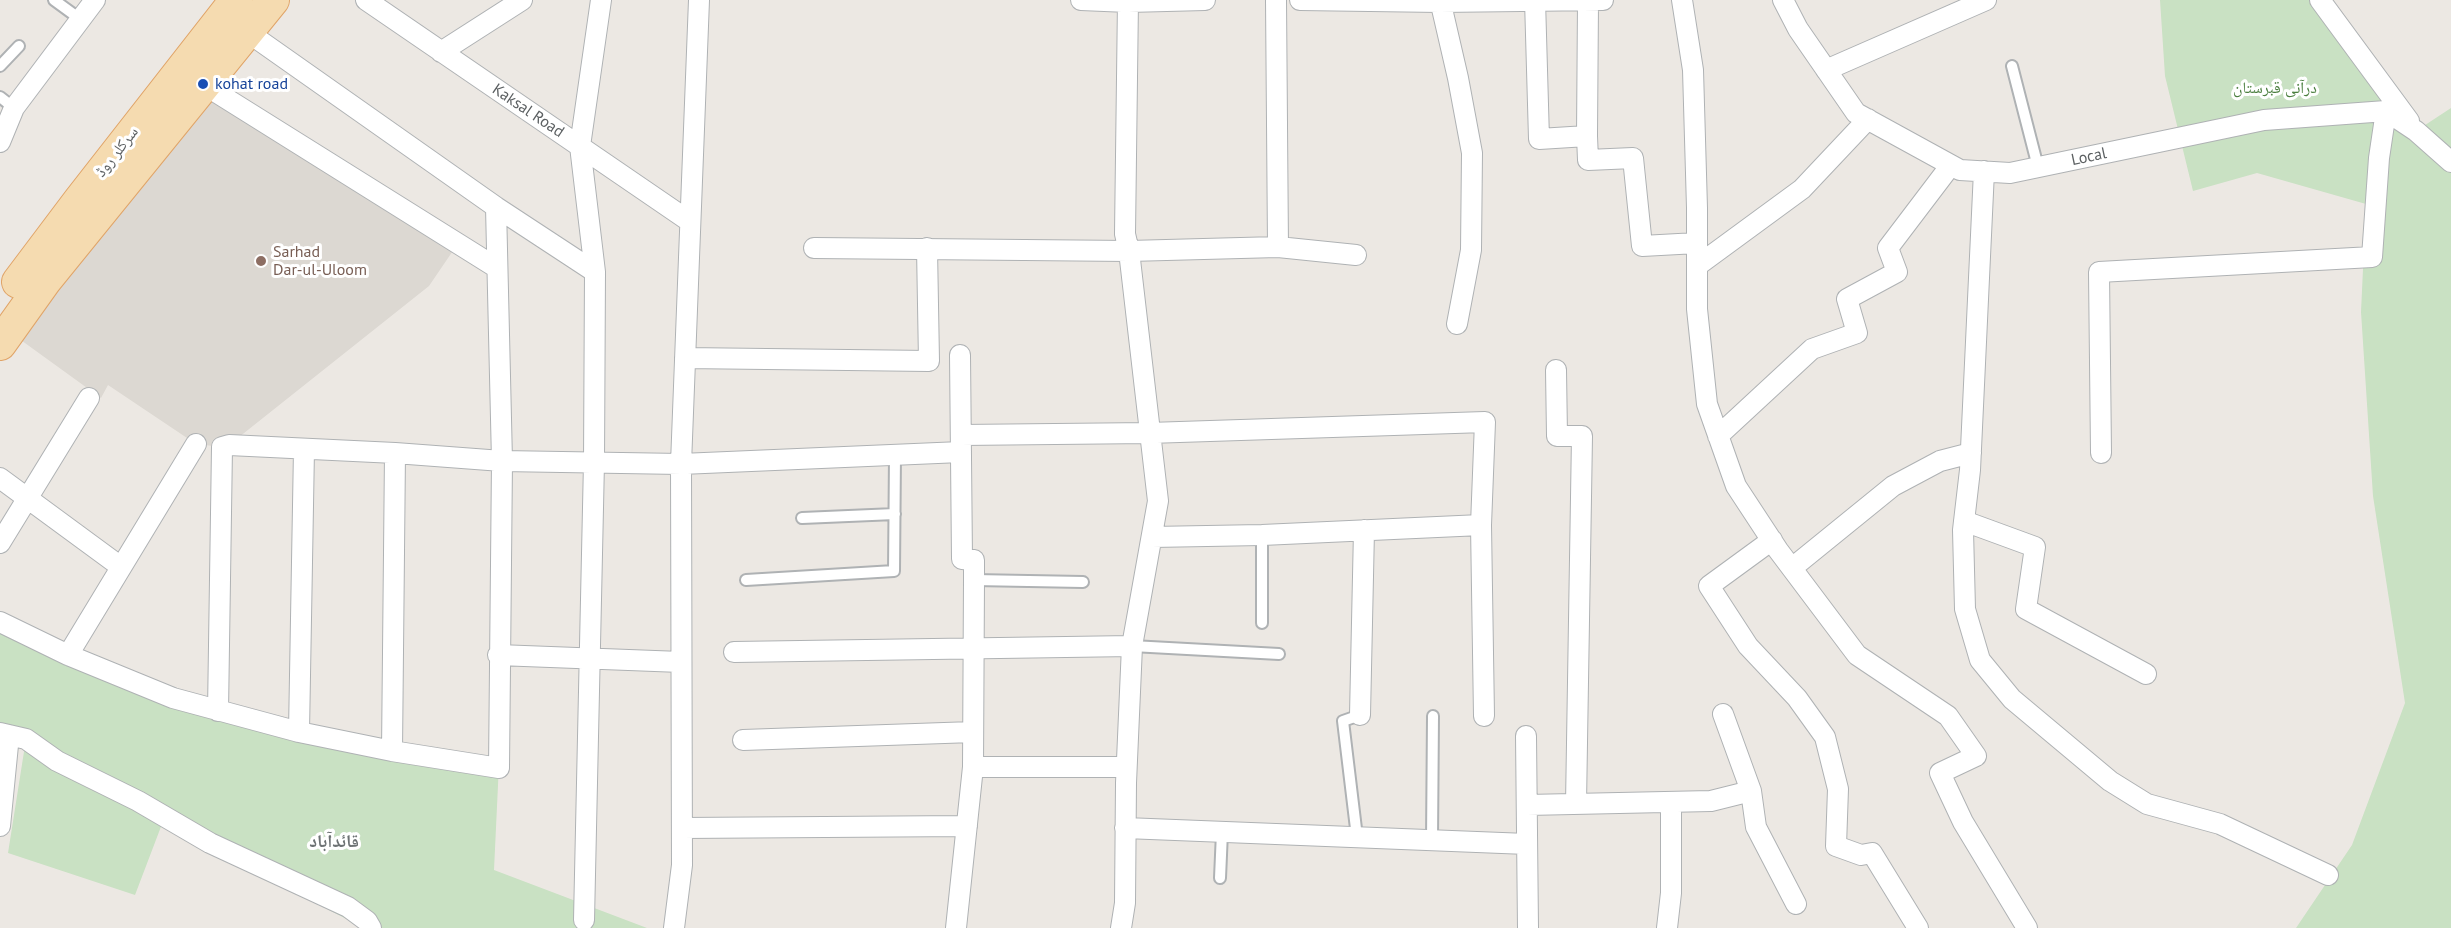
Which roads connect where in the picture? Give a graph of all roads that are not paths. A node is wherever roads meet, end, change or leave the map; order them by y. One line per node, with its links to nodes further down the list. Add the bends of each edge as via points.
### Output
1 (54, 0): 21 (lane)
2 (95, 0): 21 (street)
3 (236, 0): 51 (main road, سرکلر روڈ)
4 (273, 0): 22 (main road)
5 (366, 0): 24 (street, Kaksal Road)
6 (522, 0): 24 (street)
7 (601, 0): 35 (street)
8 (699, 0): 41 (street)
9 (1081, 0): 17 (street)
10 (1205, 0): 17 (street)
11 (1276, 0): 43 (street)
12 (1300, 0): 18 (street)
13 (1682, 0): 42 (street, via 1693,70)
14 (1783, 0): 27 (street, Local)
15 (1986, 0): 27 (street)
16 (2320, 0): 32 (street)
17 (1128, 1): 46 (street, via 1125,234)
18 (1440, 1): 19 (street); 52 (street, via 1472,153 1471,250)
19 (1535, 1): 20 (street); 33 (street, via 1539,139)
20 (1596, 1): 33 (street)
21 (80, 19): 29 (street)
22 (246, 31): 28 (main road); 40 (street)
23 (19, 46): 25 (lane)
24 (441, 52): 35 (street, Kaksal Road)
25 (0, 66)
26 (2012, 66): 38 (lane)
27 (1826, 70): 31 (street, Local, via 1856,112)
28 (203, 84): 49 (street); 53 (main road)
29 (7, 103): 34 (street)
30 (2386, 111): 32 (street); 38 (street, Local, via 2264,120); 65 (street, via 2372,256 2099,272)
31 (1868, 119): 37 (street, Local); 48 (street, via 1802,189)
32 (2416, 131): 36 (street)
33 (1587, 136): 42 (street, via 1588,160 1633,158 1642,246)
34 (0, 142)
35 (580, 146): 41 (street, Kaksal Road); 50 (street)
36 (2451, 162)
37 (1951, 165): 39 (street, Local, via 1960,170); 59 (street, via 1888,248 1898,272 1847,299 1857,333 1812,349)
38 (2038, 167): 39 (street, Local, via 2010,173)
39 (1984, 171): 64 (street)
40 (496, 207): 49 (street); 50 (street)
41 (689, 221): 55 (street)
42 (1697, 243): 48 (street)
43 (1278, 247): 46 (street); 47 (street)
44 (927, 248): 45 (street); 46 (street); 55 (street, via 929,361)
45 (814, 249)
46 (1129, 251): 58 (street)
47 (1356, 255)
48 (1697, 266): 59 (street, via 1697,309 1707,404)
49 (498, 268): 67 (street)
50 (595, 272): 68 (street)
51 (0, 307)
52 (1457, 324)
53 (0, 344)
54 (960, 355): 61 (street)
55 (685, 358): 69 (street)
56 (1556, 369): 112 (street, via 1557,436 1582,436)
57 (89, 398): 71 (street)
58 (1149, 433): 61 (street); 75 (street, via 1485,422); 78 (street, via 1158,501)
59 (1718, 436): 79 (street, via 1736,486)
60 (196, 444): 81 (street)
61 (961, 444): 66 (street); 84 (street, via 962,560 974,560)
62 (304, 449): 63 (street); 97 (street, via 222,447); 102 (street)
63 (395, 453): 67 (street); 107 (street)
64 (1971, 453): 74 (street); 82 (street, via 1940,461 1893,486)
65 (2100, 453)
66 (895, 455): 69 (street); 72 (lane)
67 (502, 461): 68 (street); 93 (street)
68 (594, 462): 69 (street); 94 (street)
69 (681, 464): 95 (street)
70 (0, 478): 71 (street)
71 (27, 498): 80 (street); 81 (street)
72 (894, 514): 73 (lane); 83 (lane, via 894,571)
73 (802, 518)
74 (1964, 521): 96 (street, via 2035,547 2026,609); 122 (street, via 1965,609 1980,660 2012,699 2110,781 2147,804 2220,824)
75 (1481, 525): 76 (street); 101 (street)
76 (1364, 530): 77 (street); 99 (street)
77 (1262, 535): 78 (street); 87 (lane)
78 (1152, 537): 88 (street)
79 (1772, 540): 82 (street); 132 (street, via 1709,586 1748,646 1797,698 1825,737 1838,789 1836,846 1861,855 1872,853)
80 (0, 543)
81 (121, 567): 91 (street)
82 (1792, 568): 133 (street, via 1857,656 1948,716 1976,756 1940,773 1963,822)
83 (746, 580)
84 (974, 580): 85 (lane); 89 (street)
85 (1083, 582)
86 (0, 622): 91 (street)
87 (1262, 623)
88 (1132, 646): 89 (street); 92 (lane); 109 (street)
89 (974, 648): 90 (street); 103 (street)
90 (734, 652)
91 (68, 654): 97 (street, via 173,698)
92 (1279, 654)
93 (498, 655): 94 (street); 107 (street, via 499,768)
94 (588, 659): 95 (street); 125 (street)
95 (681, 662): 116 (street)
96 (2146, 674)
97 (218, 711): 102 (street)
98 (1723, 714): 110 (street)
99 (1360, 715): 119 (lane, via 1343,721)
100 (1433, 716): 120 (lane)
101 (1484, 716)
102 (299, 732): 107 (street)
103 (973, 732): 106 (street); 108 (street)
104 (5, 734): 114 (street); 126 (street, via 26,739 57,761 138,801 210,843 348,907)
105 (1526, 736): 113 (street)
106 (743, 740)
107 (392, 751)
108 (972, 767): 109 (street); 115 (street)
109 (1126, 767): 117 (street)
110 (1750, 791): 111 (street, via 1711,801); 124 (street, via 1756,827)
111 (1671, 802): 112 (street); 131 (street)
112 (1576, 804): 113 (street)
113 (1527, 805): 121 (street)
114 (0, 826)
115 (967, 826): 116 (street); 128 (street)
116 (681, 828): 127 (street, via 682,865)
117 (1125, 828): 118 (street); 129 (street)
118 (1222, 832): 119 (street); 123 (lane)
119 (1357, 837): 120 (street)
120 (1432, 840): 121 (street)
121 (1527, 844): 130 (street)
122 (2328, 875)
123 (1220, 878)
124 (1796, 904)
125 (584, 920)
126 (371, 928)
127 (674, 928)
128 (956, 928)
129 (1121, 928)
130 (1528, 928)
131 (1667, 928)
132 (1918, 928)
133 (2027, 928)

